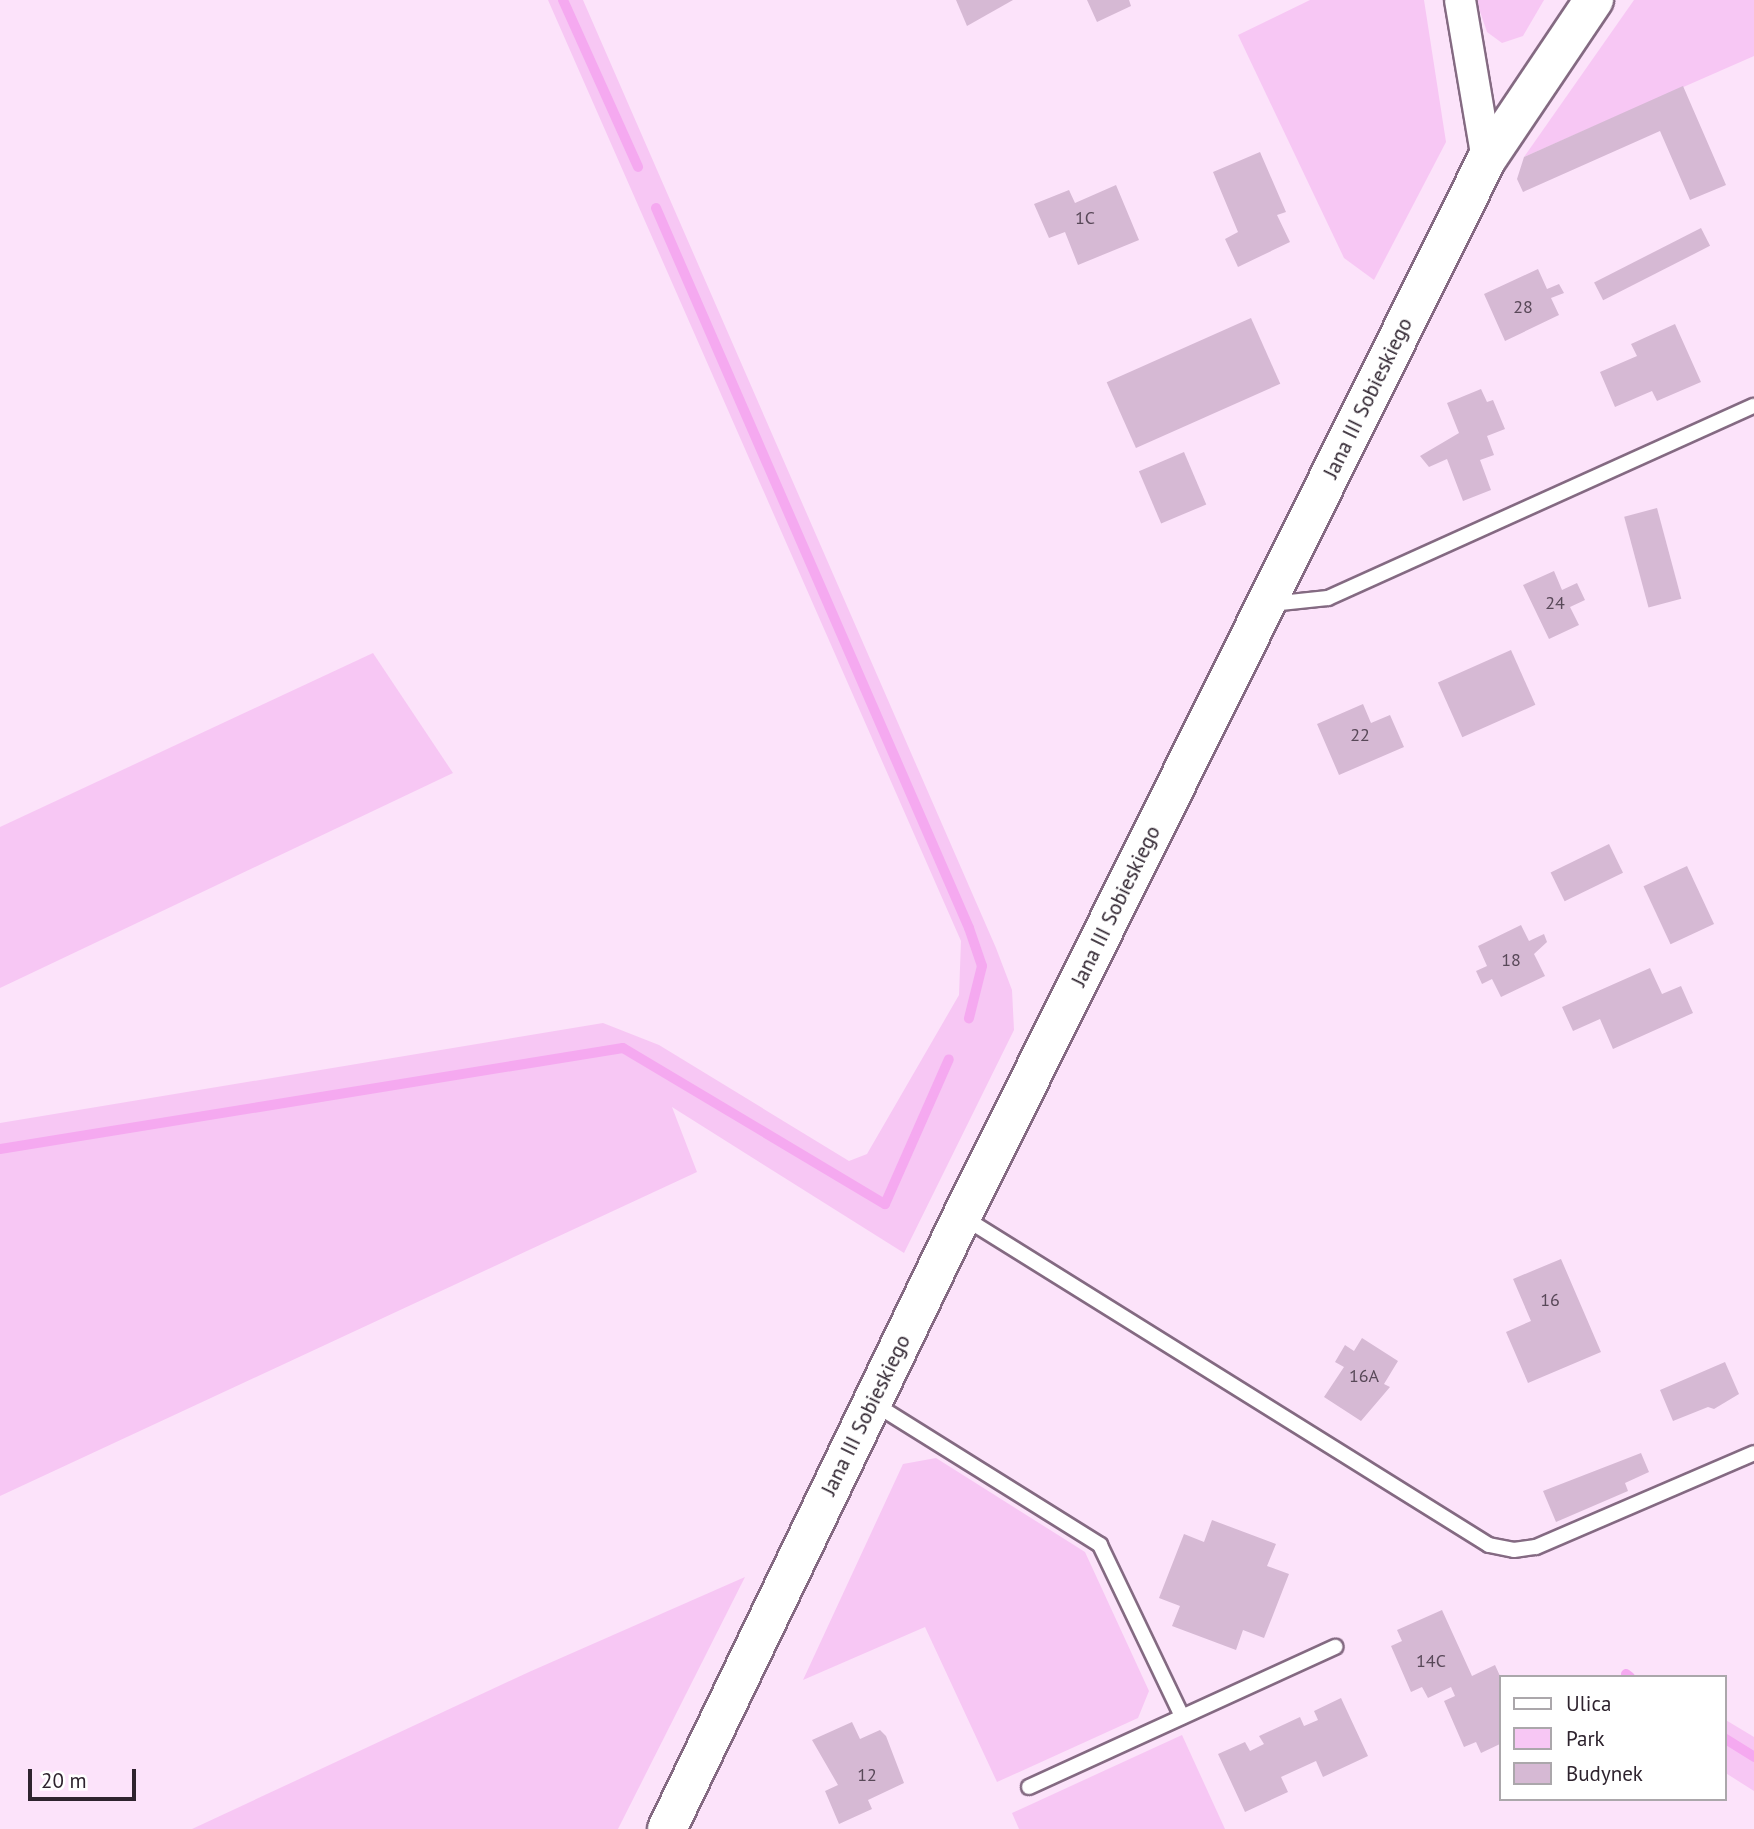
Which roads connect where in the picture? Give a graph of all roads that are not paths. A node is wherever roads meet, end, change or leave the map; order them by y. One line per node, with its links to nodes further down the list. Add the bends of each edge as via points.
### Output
1 (1460, 0): 3 (street)
2 (1594, 0): 3 (main road, Jana III Sobieskiego)
3 (1487, 159): 5 (main road, Jana III Sobieskiego)
4 (1754, 406): 5 (lane, via 1328,598)
5 (1266, 604): 6 (main road, Jana III Sobieskiego)
6 (962, 1216): 7 (main road, Jana III Sobieskiego); 8 (lane, via 1489,1545 1514,1550 1536,1547)
7 (872, 1402): 10 (lane, via 1100,1545); 12 (main road, Jana III Sobieskiego)
8 (1754, 1453)
9 (1335, 1647): 10 (lane)
10 (1182, 1716): 11 (lane)
11 (1029, 1787)
12 (667, 1829)

